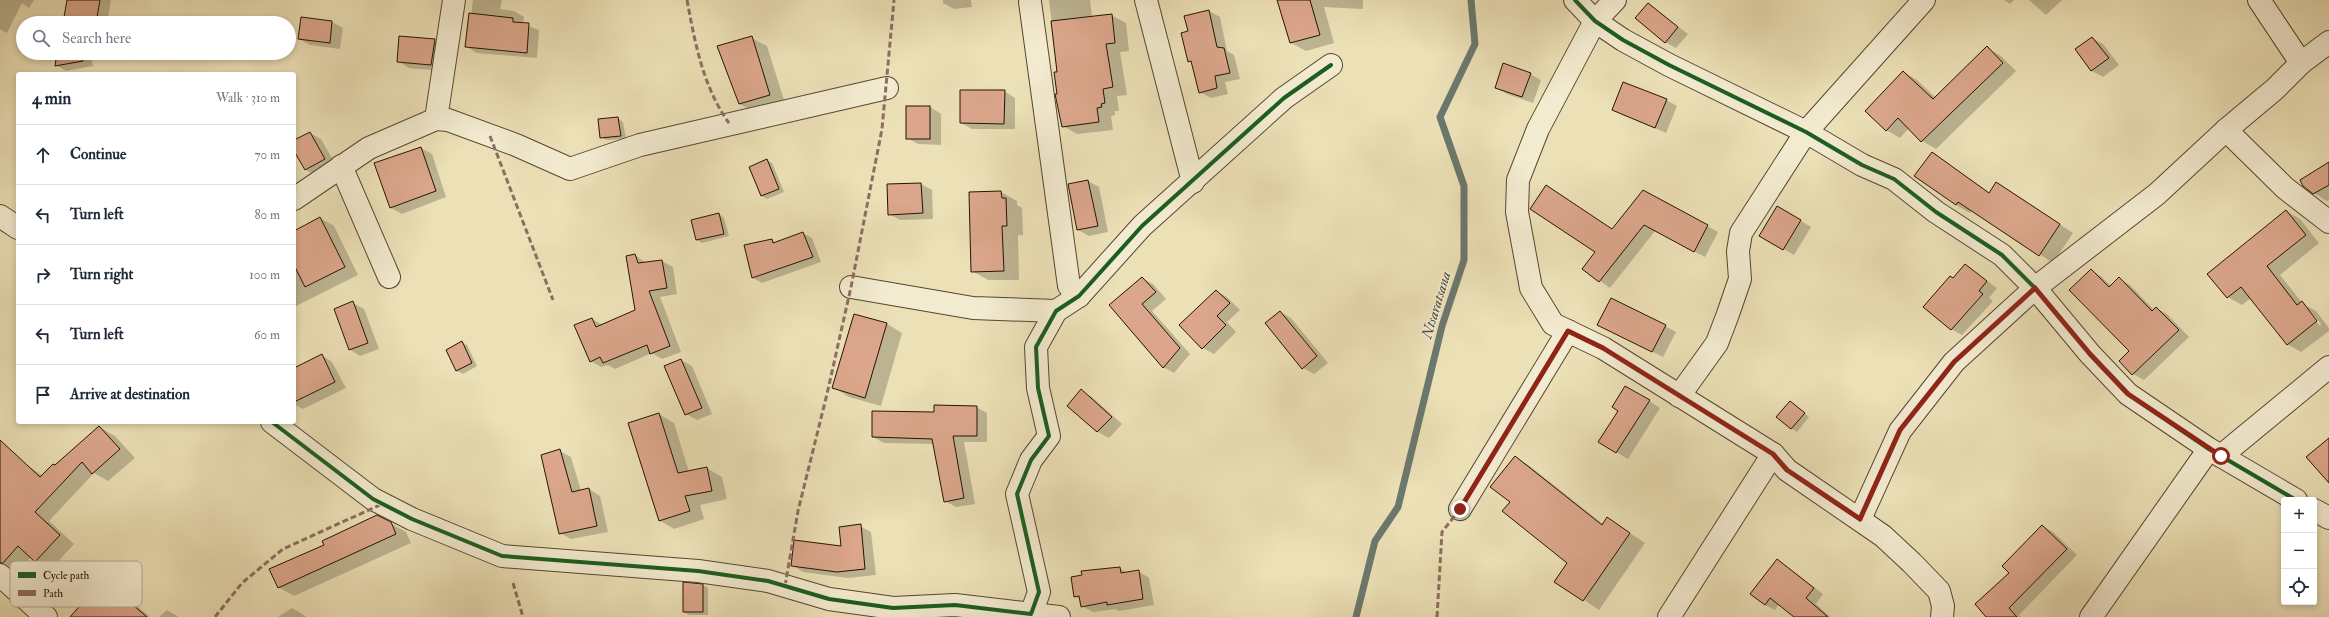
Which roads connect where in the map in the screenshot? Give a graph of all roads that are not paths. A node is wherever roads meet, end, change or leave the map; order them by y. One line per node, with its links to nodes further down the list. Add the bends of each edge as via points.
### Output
1 (454, 0): 13 (street)
2 (1146, 0): 17 (street)
3 (1575, 0): 8 (street)
4 (1615, 0): 8 (street)
5 (1924, 0): 15 (street)
6 (2259, 0): 10 (street)
7 (1030, 2): 25 (street, via 1069,286)
8 (1595, 21): 15 (street, via 1623,40 1669,65); 27 (street, via 1538,129 1518,180 1517,212 1531,288 1554,324)
9 (2329, 42): 10 (street)
10 (2301, 63): 14 (street, via 2275,89)
11 (1331, 64): 17 (street, via 1284,98)
12 (887, 88): 13 (street, via 640,145 570,169 516,145 448,120)
13 (436, 119): 16 (street, via 369,148)
14 (2226, 130): 20 (street, via 2285,188); 24 (street, via 2157,194)
15 (1806, 132): 24 (street, via 1862,165 1894,179 1936,212 2002,255); 29 (street, via 1741,233 1738,251 1740,279 1726,321 1717,343)
16 (341, 166): 18 (street); 22 (street)
17 (1192, 182): 25 (street, via 1142,226)
18 (296, 198)
19 (0, 216): 21 (street)
20 (2329, 222)
21 (16, 227)
22 (389, 277)
23 (851, 287): 26 (street, via 973,308)
24 (2035, 288): 31 (street, via 2090,354 2128,394); 37 (street, via 1954,362 1900,430)
25 (1079, 296): 26 (street)
26 (1056, 311): 42 (street, via 1036,347 1038,388 1049,436 1031,460 1017,494 1039,592)
27 (1568, 331): 29 (street, via 1603,348); 34 (street)
28 (2329, 367): 31 (street)
29 (1679, 396): 32 (street)
30 (275, 424): 41 (street, via 373,499 502,556 706,572 768,580 829,599)
31 (2215, 452): 33 (street); 47 (street)
32 (1773, 454): 37 (street, via 1787,470); 45 (street)
33 (2291, 497)
34 (1460, 509)
35 (2317, 512): 36 (street)
36 (2329, 518)
37 (1860, 519): 46 (street, via 1901,552 1939,591 1943,606)
38 (0, 575): 39 (street)
39 (10, 584)
40 (35, 607): 43 (street)
41 (902, 613): 42 (street, via 956,605)
42 (1031, 614): 44 (street)
43 (46, 617)
44 (1059, 617)
45 (1669, 617)
46 (1942, 617)
47 (2091, 617)

